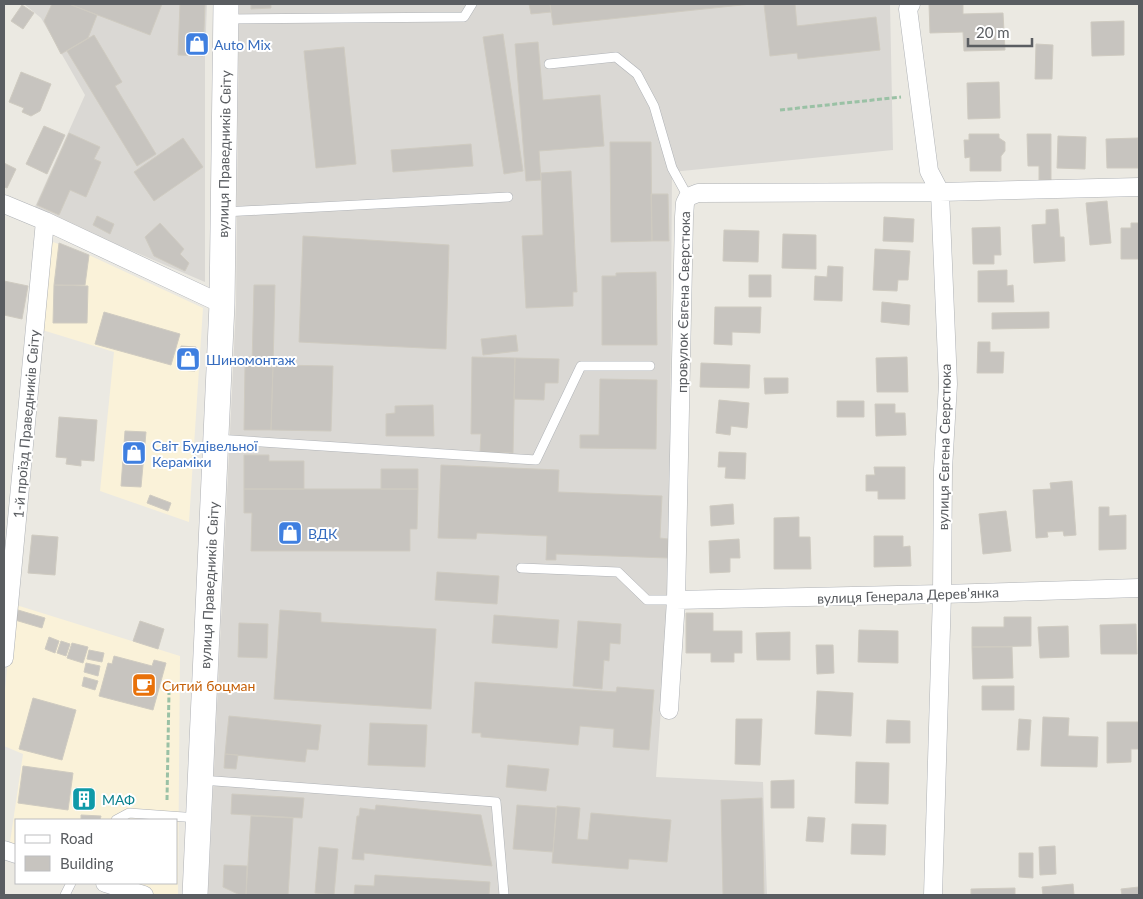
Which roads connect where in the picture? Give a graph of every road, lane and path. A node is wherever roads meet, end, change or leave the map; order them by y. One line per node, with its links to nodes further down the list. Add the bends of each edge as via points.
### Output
1 (472, 4): 3 (lane, via 464,17)
2 (911, 4): 5 (street, вулиця Євгена Сверстюка, via 908,9)
3 (225, 11): 12 (main road, вулиця Праведників Світу)
4 (549, 64): 10 (lane, via 616,57 637,74 654,106 672,168)
5 (919, 95): 6 (path); 8 (street, вулиця Євгена Сверстюка, via 929,171)
6 (780, 110)
7 (1139, 188): 8 (street, провулок Євгена Сверстюка)
8 (940, 192): 10 (street, провулок Євгена Сверстюка, via 698,193); 19 (street, вулиця Євгена Сверстюка, via 948,384 943,469)
9 (508, 197): 12 (lane)
10 (688, 197): 20 (street, провулок Євгена Сверстюка, via 684,217)
11 (4, 204): 13 (street)
12 (223, 212): 14 (main road, вулиця Праведників Світу)
13 (45, 221): 14 (street); 21 (street, 1-й проїзд Праведників Світу)
14 (222, 304): 16 (main road, вулиця Праведників Світу)
15 (650, 366): 16 (lane, via 581,366 536,460)
16 (216, 439): 24 (main road, вулиця Праведників Світу)
17 (521, 568): 20 (lane, via 618,572 647,600)
18 (1139, 588): 19 (street, вулиця Генерала Деревʼянка)
19 (942, 594): 20 (street, вулиця Генерала Деревʼянка); 32 (street, вулиця Євгена Сверстюка)
20 (676, 600): 23 (street, провулок Євгена Сверстюка)
21 (4, 658)
22 (169, 691): 25 (path)
23 (669, 710)
24 (200, 780): 26 (main road, вулиця Праведників Світу); 31 (lane, via 496,802)
25 (167, 800)
26 (198, 818): 27 (lane, via 129,813); 30 (main road, вулиця Праведників Світу)
27 (118, 819)
28 (108, 884): 29 (street)
29 (144, 895)
30 (195, 895)
31 (504, 895)
32 (932, 895)

